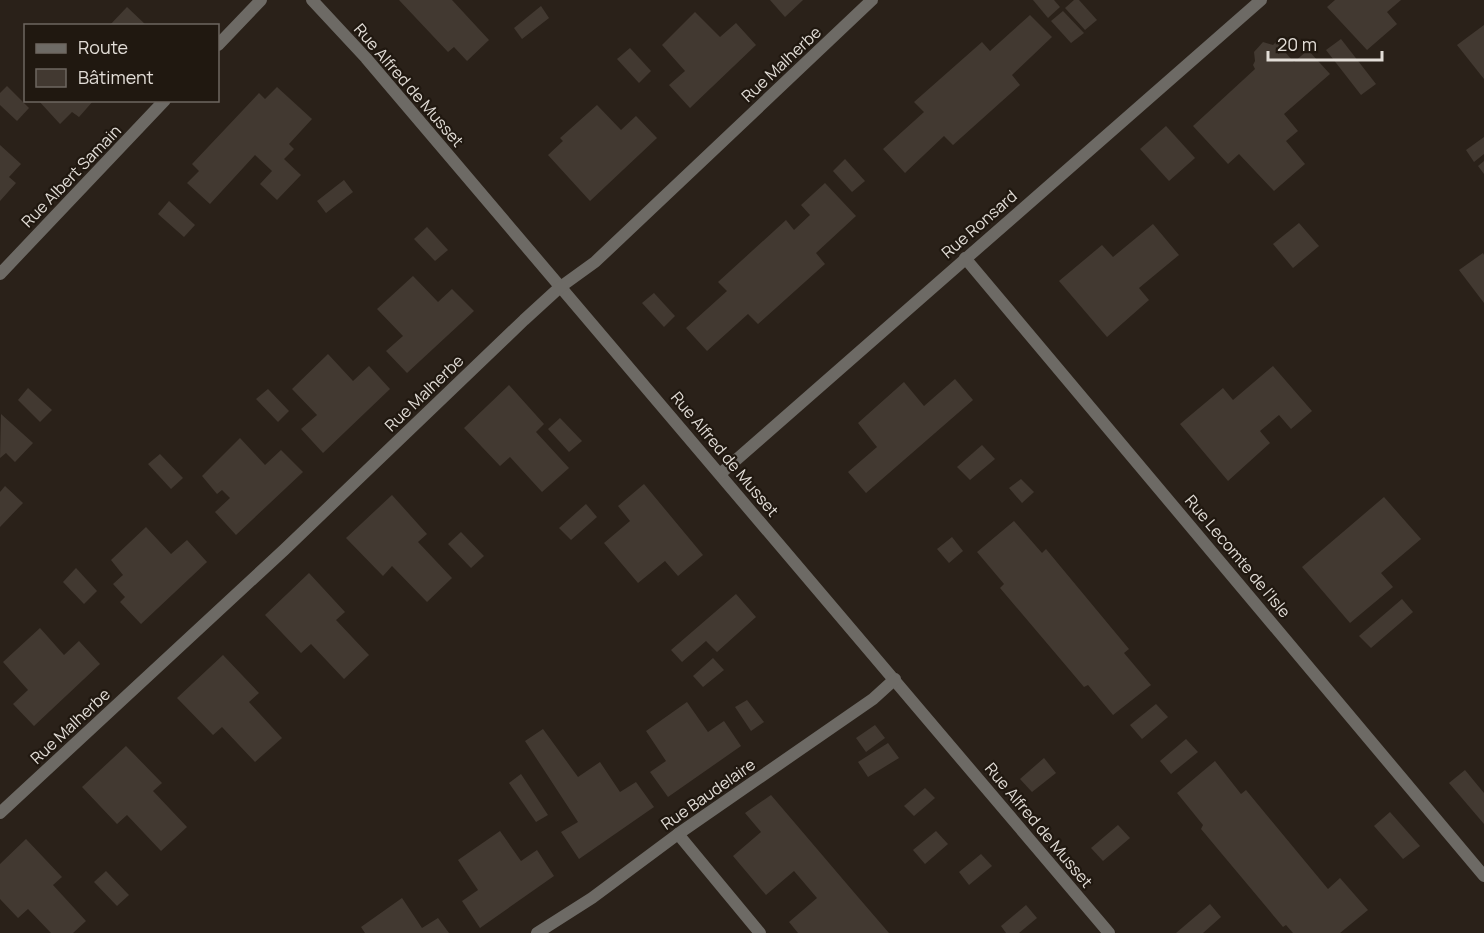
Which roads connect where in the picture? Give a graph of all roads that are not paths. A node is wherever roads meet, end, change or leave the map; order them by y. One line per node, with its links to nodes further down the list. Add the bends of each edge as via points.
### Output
1 (261, 0): 5 (street)
2 (312, 0): 9 (street, Rue Alfred de Musset, via 366,58)
3 (872, 0): 9 (street, Rue Malherbe, via 595,262)
4 (1261, 0): 7 (street, Rue Ronsard)
5 (219, 44)
6 (163, 102): 8 (street, Rue Albert Samain)
7 (965, 258): 10 (street, Rue Ronsard); 14 (street, Rue Lecomte de l'Isle)
8 (0, 274)
9 (559, 288): 10 (street, Rue Alfred de Musset); 12 (street, Rue Malherbe)
10 (720, 474): 11 (street, Rue Alfred de Musset)
11 (895, 679): 13 (street, Rue Baudelaire, via 873,699); 17 (street, Rue Alfred de Musset)
12 (0, 813)
13 (678, 834): 15 (street, Rue Baudelaire); 16 (street)
14 (1484, 876)
15 (537, 933)
16 (760, 933)
17 (1109, 933)

